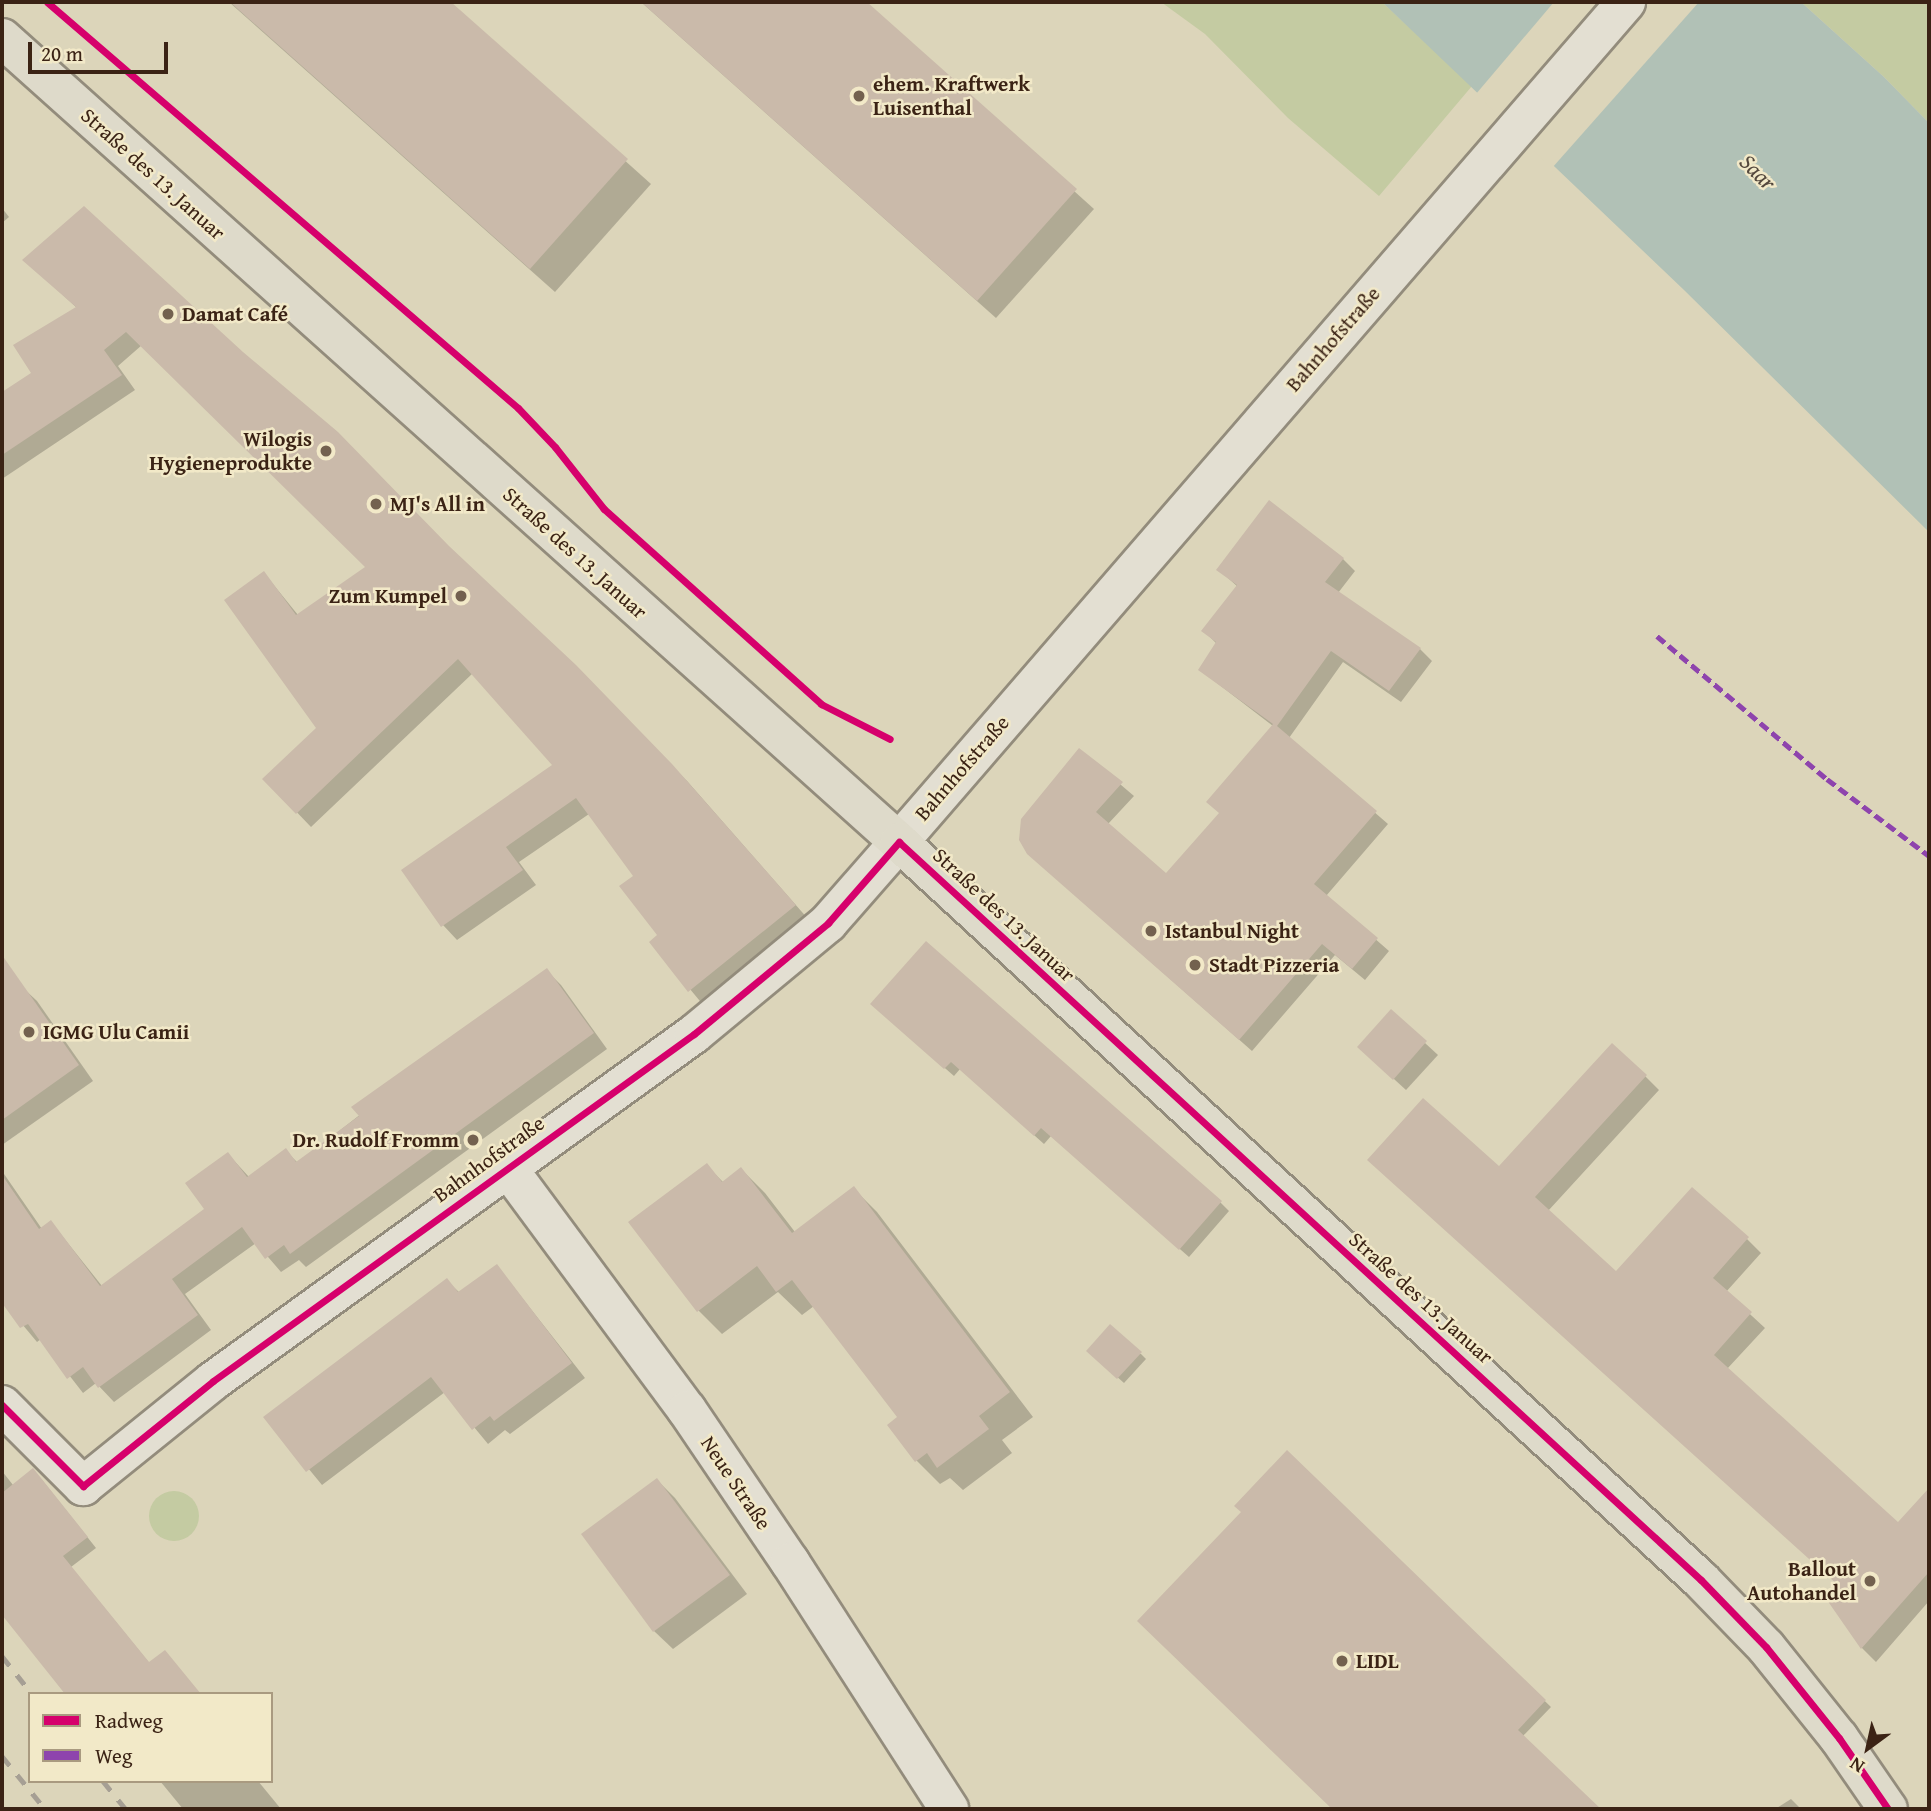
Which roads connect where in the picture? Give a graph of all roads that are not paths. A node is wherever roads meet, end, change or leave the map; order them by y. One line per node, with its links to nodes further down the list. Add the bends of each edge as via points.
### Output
1 (1626, 2): 3 (street, Bahnhofstraße)
2 (2, 38): 3 (main road, Straße des 13. Januar)
3 (899, 842): 4 (street, Bahnhofstraße, via 828,923 798,948 694,1034); 7 (main road, Straße des 13. Januar, via 1701,1580 1766,1647 1839,1738)
4 (507, 1167): 5 (street, Bahnhofstraße, via 213,1381 83,1486); 6 (street, Neue Straße, via 687,1410)
5 (2, 1405)
6 (949, 1809)
7 (1888, 1809)

